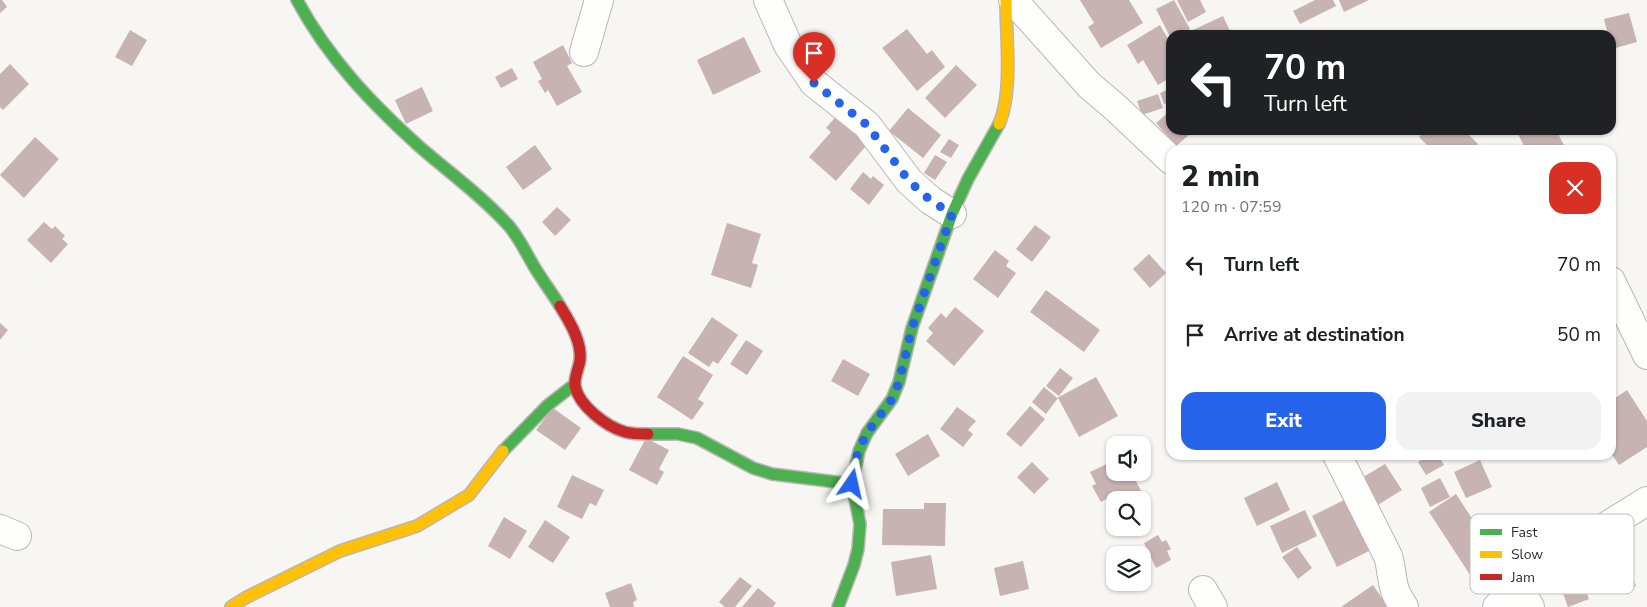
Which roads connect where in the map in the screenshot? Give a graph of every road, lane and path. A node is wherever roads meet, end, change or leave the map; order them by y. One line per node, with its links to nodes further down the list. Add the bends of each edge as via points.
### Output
1 (297, 0): 11 (street, via 322,43 343,70 400,130 496,213 518,237 575,333 580,353)
2 (599, 0): 6 (street)
3 (768, 0): 8 (street, via 788,45 814,83 867,125 909,181)
4 (1006, 0): 8 (street, via 1008,90 1004,114)
5 (1013, 0): 7 (street, via 1089,85)
6 (584, 52)
7 (1166, 155)
8 (952, 214): 13 (street, via 912,328 899,382 892,399 858,451)
9 (1616, 291): 10 (street)
10 (1647, 355)
11 (575, 384): 13 (street, via 580,398 595,414 624,432 668,433 697,438 760,470 786,477 830,479); 17 (street, via 548,405 500,454 469,495 416,526 340,551)
12 (1340, 460): 19 (street, via 1388,556 1395,592)
13 (852, 484): 18 (street, via 860,524 858,549)
14 (1647, 501): 15 (street)
15 (1626, 514)
16 (1524, 597): 20 (street)
17 (231, 607)
18 (838, 607)
19 (1404, 607)
20 (1497, 607)

